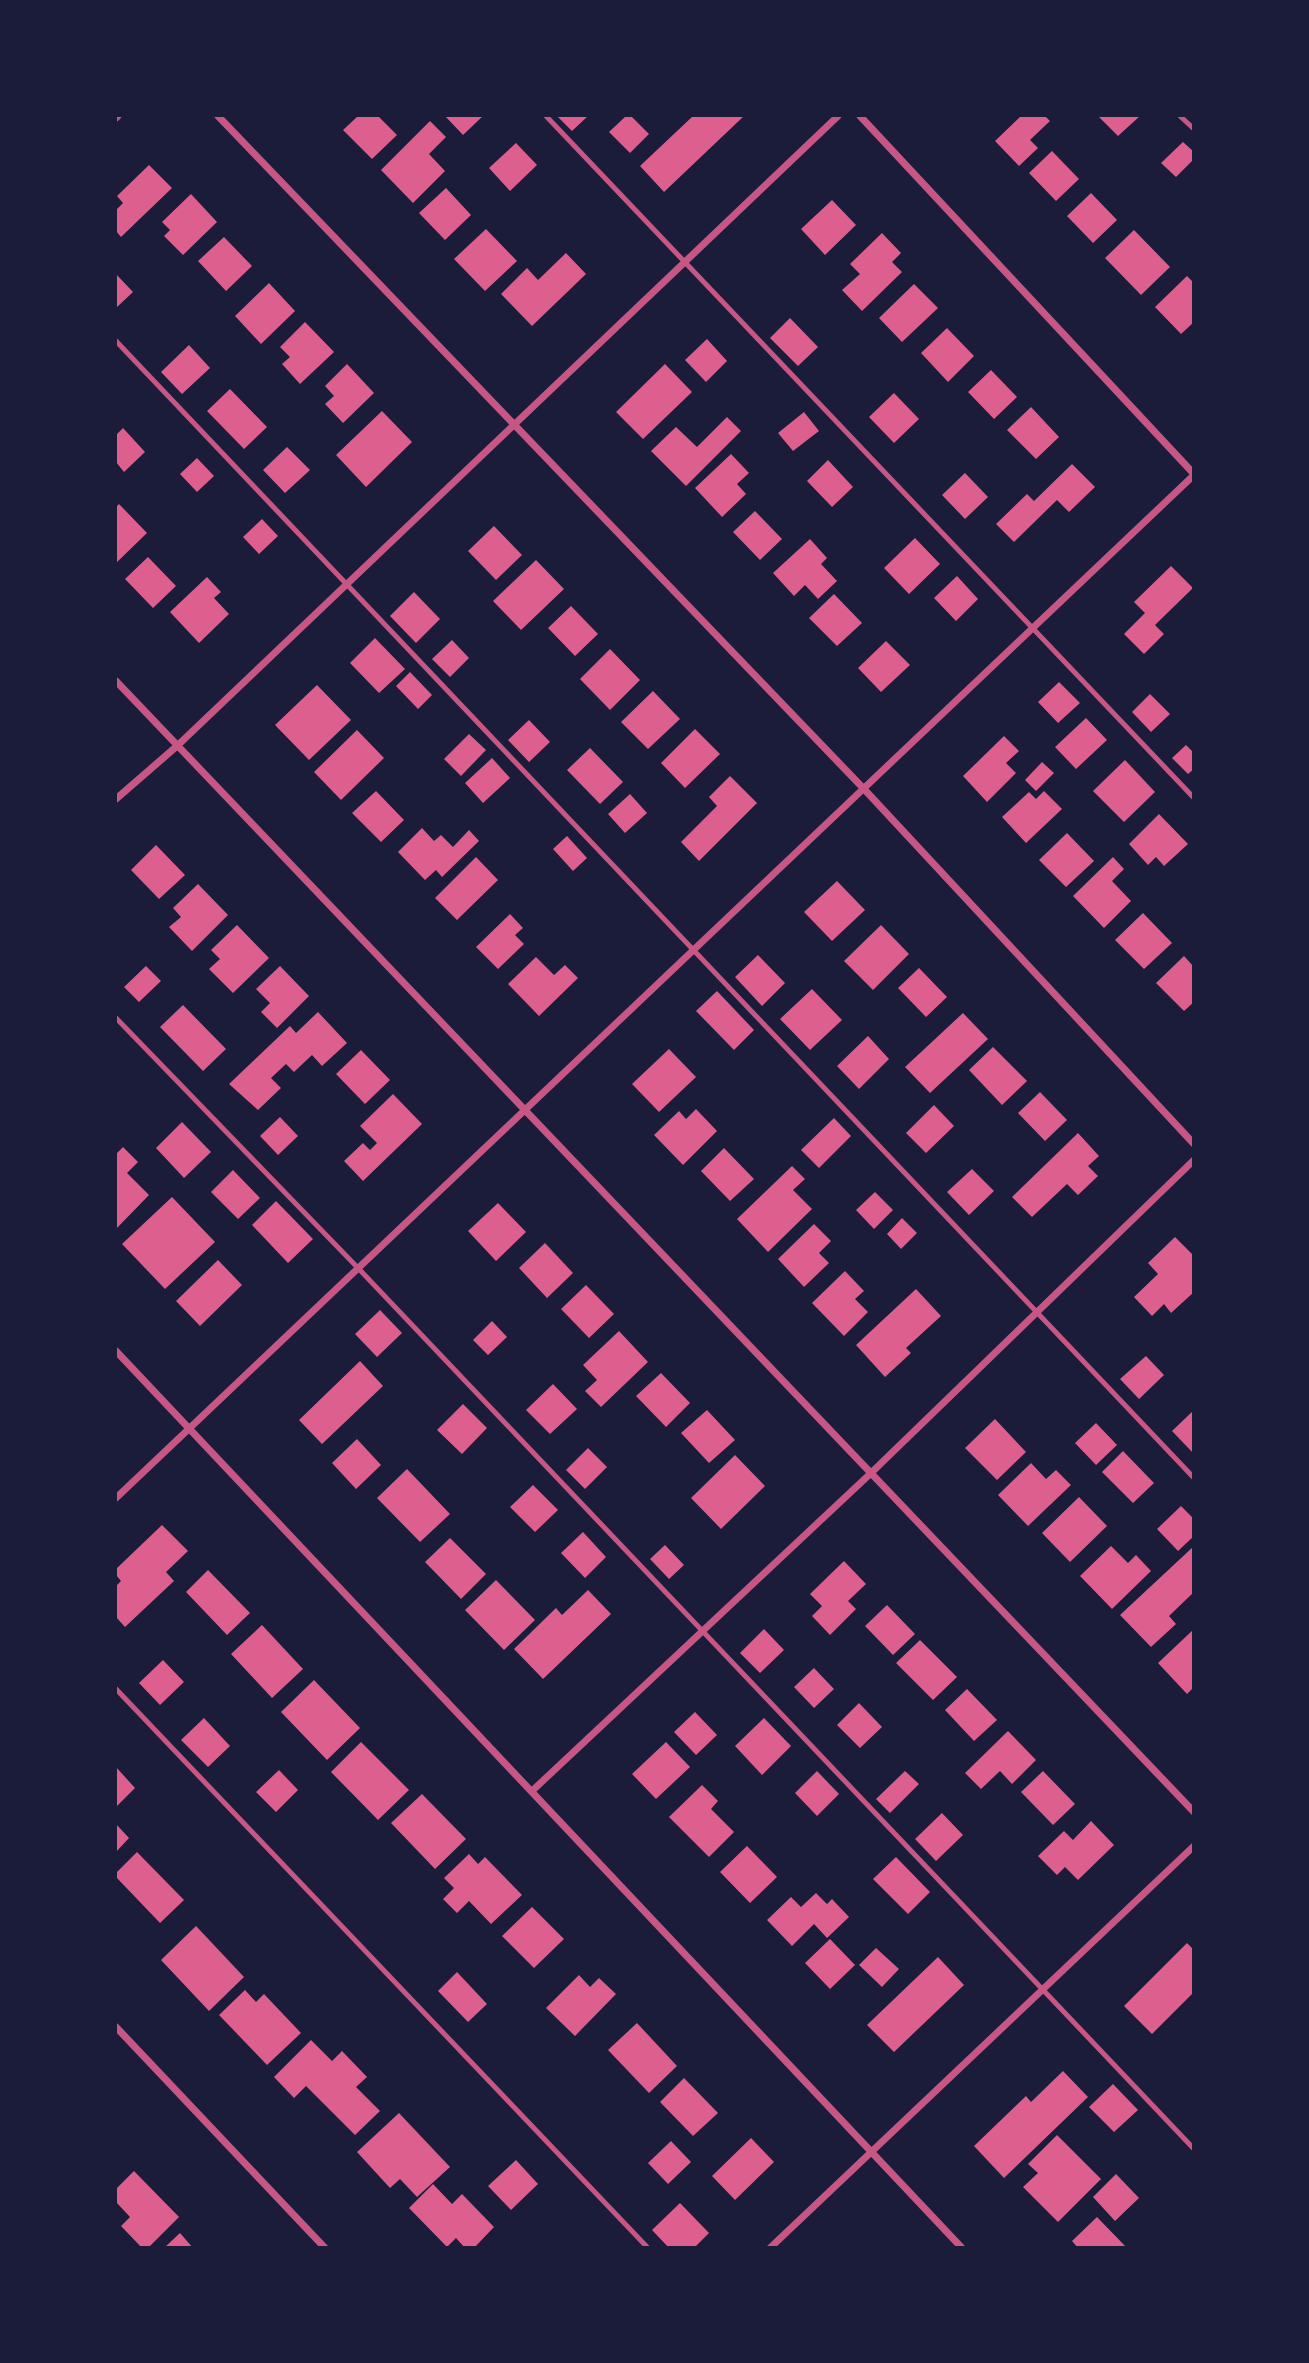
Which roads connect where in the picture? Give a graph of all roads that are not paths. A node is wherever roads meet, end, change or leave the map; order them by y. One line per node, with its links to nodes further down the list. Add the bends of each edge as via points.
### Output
1 (218, 116): 9 (street)
2 (546, 116): 7 (lane)
3 (838, 116): 7 (street)
4 (860, 116): 10 (street)
5 (1180, 116): 6 (lane)
6 (1194, 129)
7 (684, 261): 9 (street); 12 (lane)
8 (116, 341): 11 (lane)
9 (514, 423): 11 (street); 15 (street)
10 (1194, 475): 12 (street)
11 (345, 585): 14 (street); 18 (lane)
12 (1032, 628): 15 (street); 16 (lane)
13 (116, 681): 14 (street)
14 (177, 746): 17 (street); 20 (street)
15 (864, 789): 18 (street); 21 (street)
16 (1194, 798)
17 (116, 799)
18 (693, 951): 20 (street); 24 (lane)
19 (116, 1018): 23 (lane)
20 (523, 1111): 23 (street); 27 (street)
21 (1194, 1144)
22 (1194, 1160): 24 (street)
23 (358, 1268): 26 (street); 30 (lane)
24 (1037, 1312): 27 (street); 28 (lane)
25 (116, 1351): 26 (street)
26 (188, 1428): 29 (street); 32 (street)
27 (870, 1474): 30 (street); 33 (street)
28 (1194, 1478)
29 (116, 1498)
30 (703, 1631): 32 (street); 35 (lane)
31 (116, 1689): 40 (lane)
32 (532, 1791): 38 (street)
33 (1194, 1811)
34 (1194, 1846): 35 (street)
35 (1042, 1990): 37 (lane); 38 (street)
36 (116, 2027): 39 (street)
37 (1194, 2149)
38 (872, 2152): 41 (street); 42 (street)
39 (324, 2248)
40 (648, 2248)
41 (771, 2248)
42 (962, 2248)

